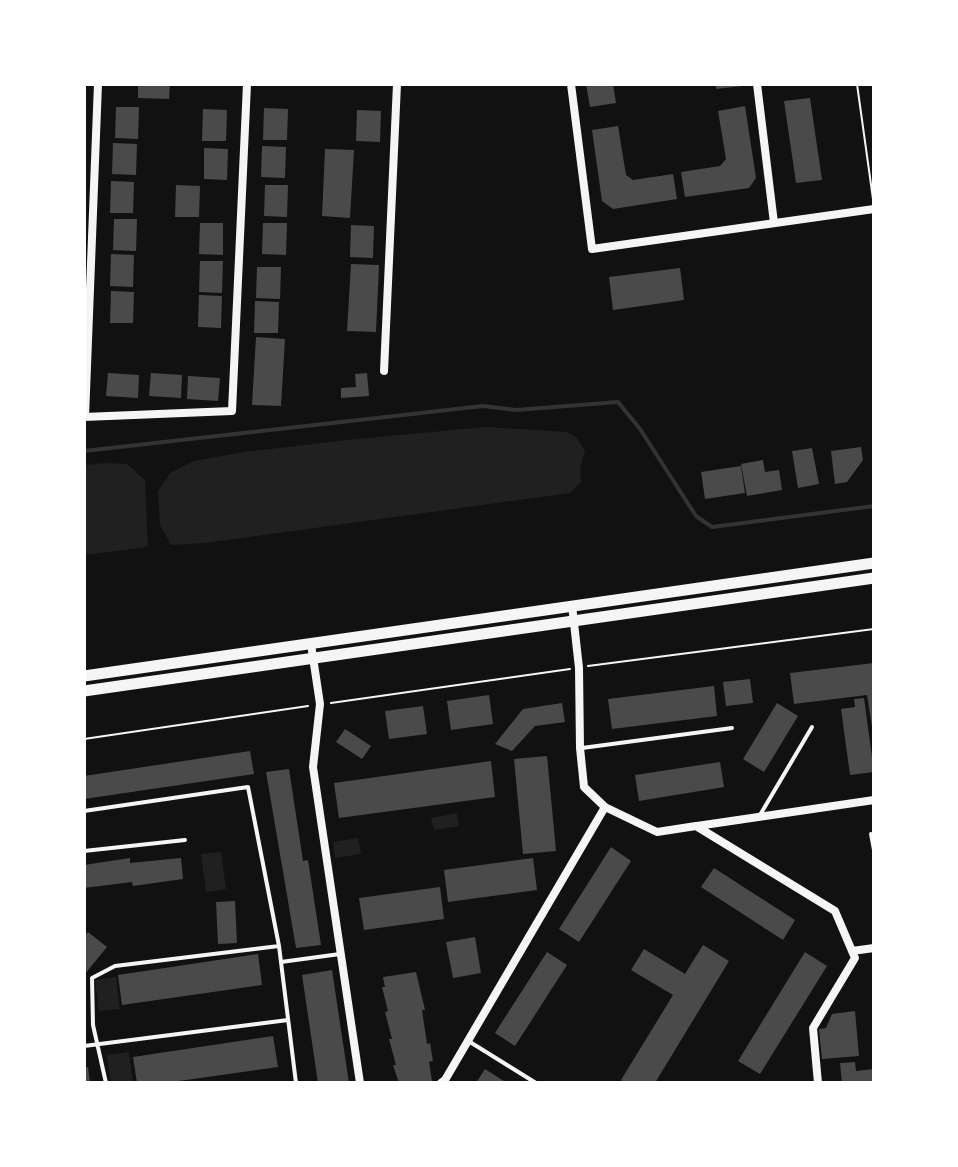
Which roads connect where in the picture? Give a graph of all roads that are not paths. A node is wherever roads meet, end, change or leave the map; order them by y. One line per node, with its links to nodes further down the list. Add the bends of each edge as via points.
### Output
1 (98, 84): 9 (street)
2 (247, 84): 9 (street, via 232,411)
3 (397, 84): 8 (street)
4 (571, 84): 7 (street, via 592,249)
5 (757, 84): 7 (street)
6 (874, 209): 7 (street)
7 (774, 223)
8 (384, 371)
9 (84, 417)
10 (874, 563): 12 (main road)
11 (874, 578): 13 (main road)
12 (572, 605): 13 (street); 14 (main road)
13 (574, 622): 15 (main road); 20 (street)
14 (311, 644): 15 (street); 16 (main road)
15 (313, 658): 17 (main road); 33 (street, via 320,704 313,767)
16 (84, 676)
17 (84, 691)
18 (812, 727): 24 (lane)
19 (732, 728): 20 (lane)
20 (580, 748): 22 (street, via 584,787)
21 (874, 800): 24 (street)
22 (605, 807): 25 (street, via 657,832); 36 (street)
23 (84, 811): 30 (lane, via 248,787)
24 (758, 817): 25 (street)
25 (696, 826): 32 (street, via 835,911)
26 (871, 834): 28 (lane)
27 (185, 840): 29 (lane)
28 (874, 850)
29 (84, 851)
30 (279, 946): 34 (lane); 37 (lane, via 115,966 92,978)
31 (874, 948): 32 (street)
32 (852, 951): 44 (street, via 855,958 813,1028)
33 (340, 954): 34 (lane); 41 (street)
34 (281, 962): 35 (lane)
35 (288, 1019): 37 (lane); 40 (lane)
36 (467, 1041): 42 (street); 43 (lane)
37 (96, 1044): 38 (lane); 39 (lane)
38 (84, 1046)
39 (106, 1083)
40 (296, 1083)
41 (360, 1083)
42 (441, 1083)
43 (536, 1083)
44 (818, 1083)

